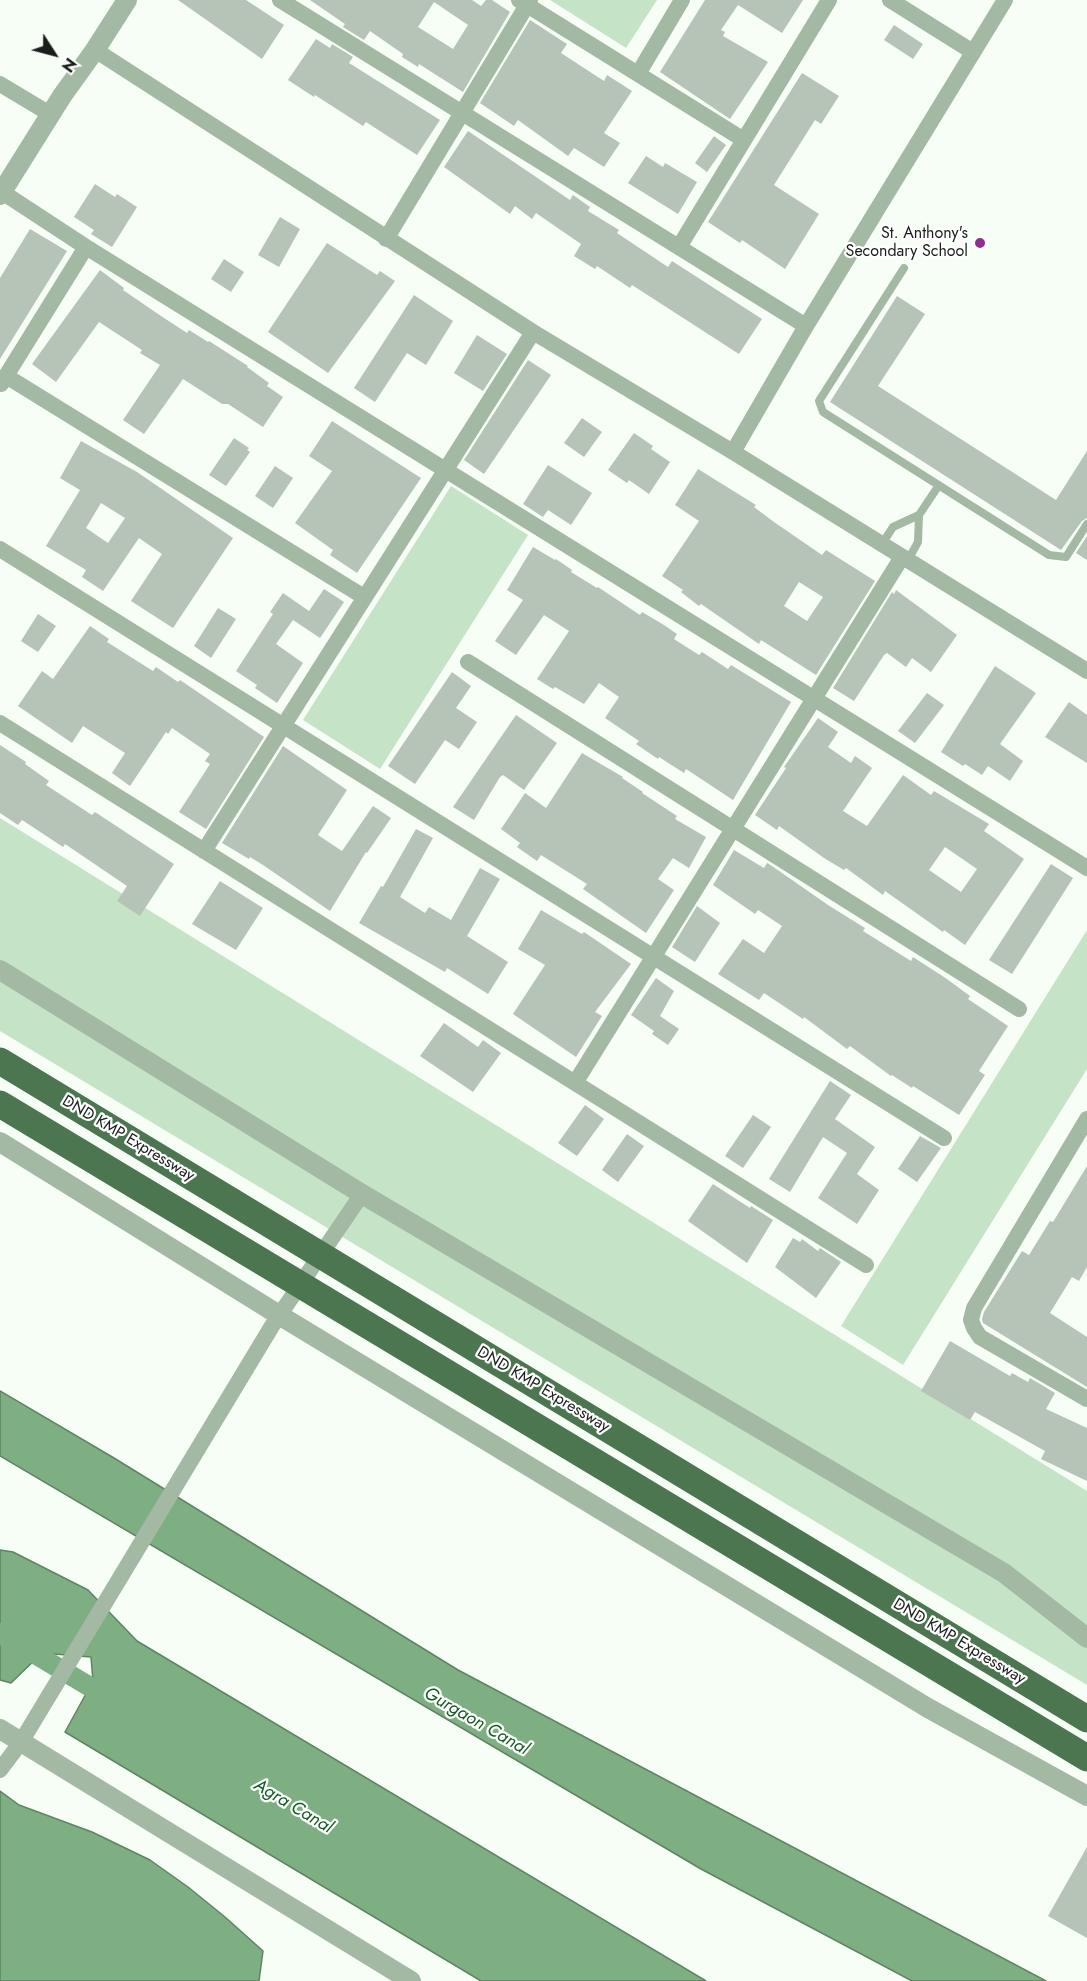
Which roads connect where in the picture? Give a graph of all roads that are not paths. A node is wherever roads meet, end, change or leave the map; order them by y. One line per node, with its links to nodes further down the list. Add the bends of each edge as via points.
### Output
1 (111, 0): 13 (street)
2 (126, 0): 9 (street)
3 (280, 0): 14 (street)
4 (682, 0): 11 (street)
5 (829, 0): 15 (street)
6 (890, 0): 10 (street)
7 (1005, 0): 10 (street)
8 (525, 2): 11 (street); 14 (street)
9 (95, 50): 13 (street); 17 (street)
10 (973, 52): 21 (street)
11 (638, 74): 15 (street)
12 (0, 84): 13 (street)
13 (47, 112): 16 (street)
14 (461, 112): 17 (street); 19 (street)
15 (744, 140): 19 (street)
16 (1, 188): 18 (street)
17 (386, 239): 22 (street)
18 (86, 247): 23 (street); 25 (street)
19 (679, 247): 21 (street)
20 (904, 268): 26 (lane, via 819,401 823,412)
21 (806, 326): 24 (street)
22 (533, 333): 24 (street); 25 (street)
23 (3, 381): 32 (street)
24 (733, 452): 29 (street)
25 (445, 470): 32 (street); 35 (street)
26 (939, 485): 27 (lane); 28 (lane, via 1049,555 1066,557)
27 (919, 515): 29 (lane, via 893,527); 31 (lane, via 918,543)
28 (1087, 524)
29 (882, 544): 31 (street)
30 (0, 549): 37 (street)
31 (905, 559): 34 (street); 35 (street)
32 (364, 597): 37 (street)
33 (468, 662): 38 (street)
34 (1087, 671)
35 (814, 699): 38 (street); 40 (street)
36 (0, 723): 39 (street)
37 (283, 725): 39 (street); 41 (street)
38 (733, 829): 41 (street); 43 (street)
39 (204, 851): 45 (street)
40 (1087, 868)
41 (654, 957): 45 (street); 48 (street)
42 (0, 970): 50 (street)
43 (1018, 1009)
44 (0, 1061): 55 (highway, DND KMP Expressway)
45 (575, 1083): 51 (street)
46 (0, 1104): 58 (highway, DND KMP Expressway)
47 (1087, 1119): 53 (street, via 974,1308 971,1320 980,1337)
48 (944, 1138)
49 (0, 1142): 52 (street)
50 (362, 1194): 52 (street); 54 (street, via 1004,1573)
51 (866, 1265)
52 (275, 1320): 57 (street); 60 (street, via 928,1708)
53 (1087, 1399)
54 (1087, 1638)
55 (1087, 1719)
56 (0, 1729): 57 (street)
57 (24, 1736): 59 (street); 61 (street)
58 (1087, 1758)
59 (0, 1770)
60 (1087, 1796)
61 (411, 1981)

